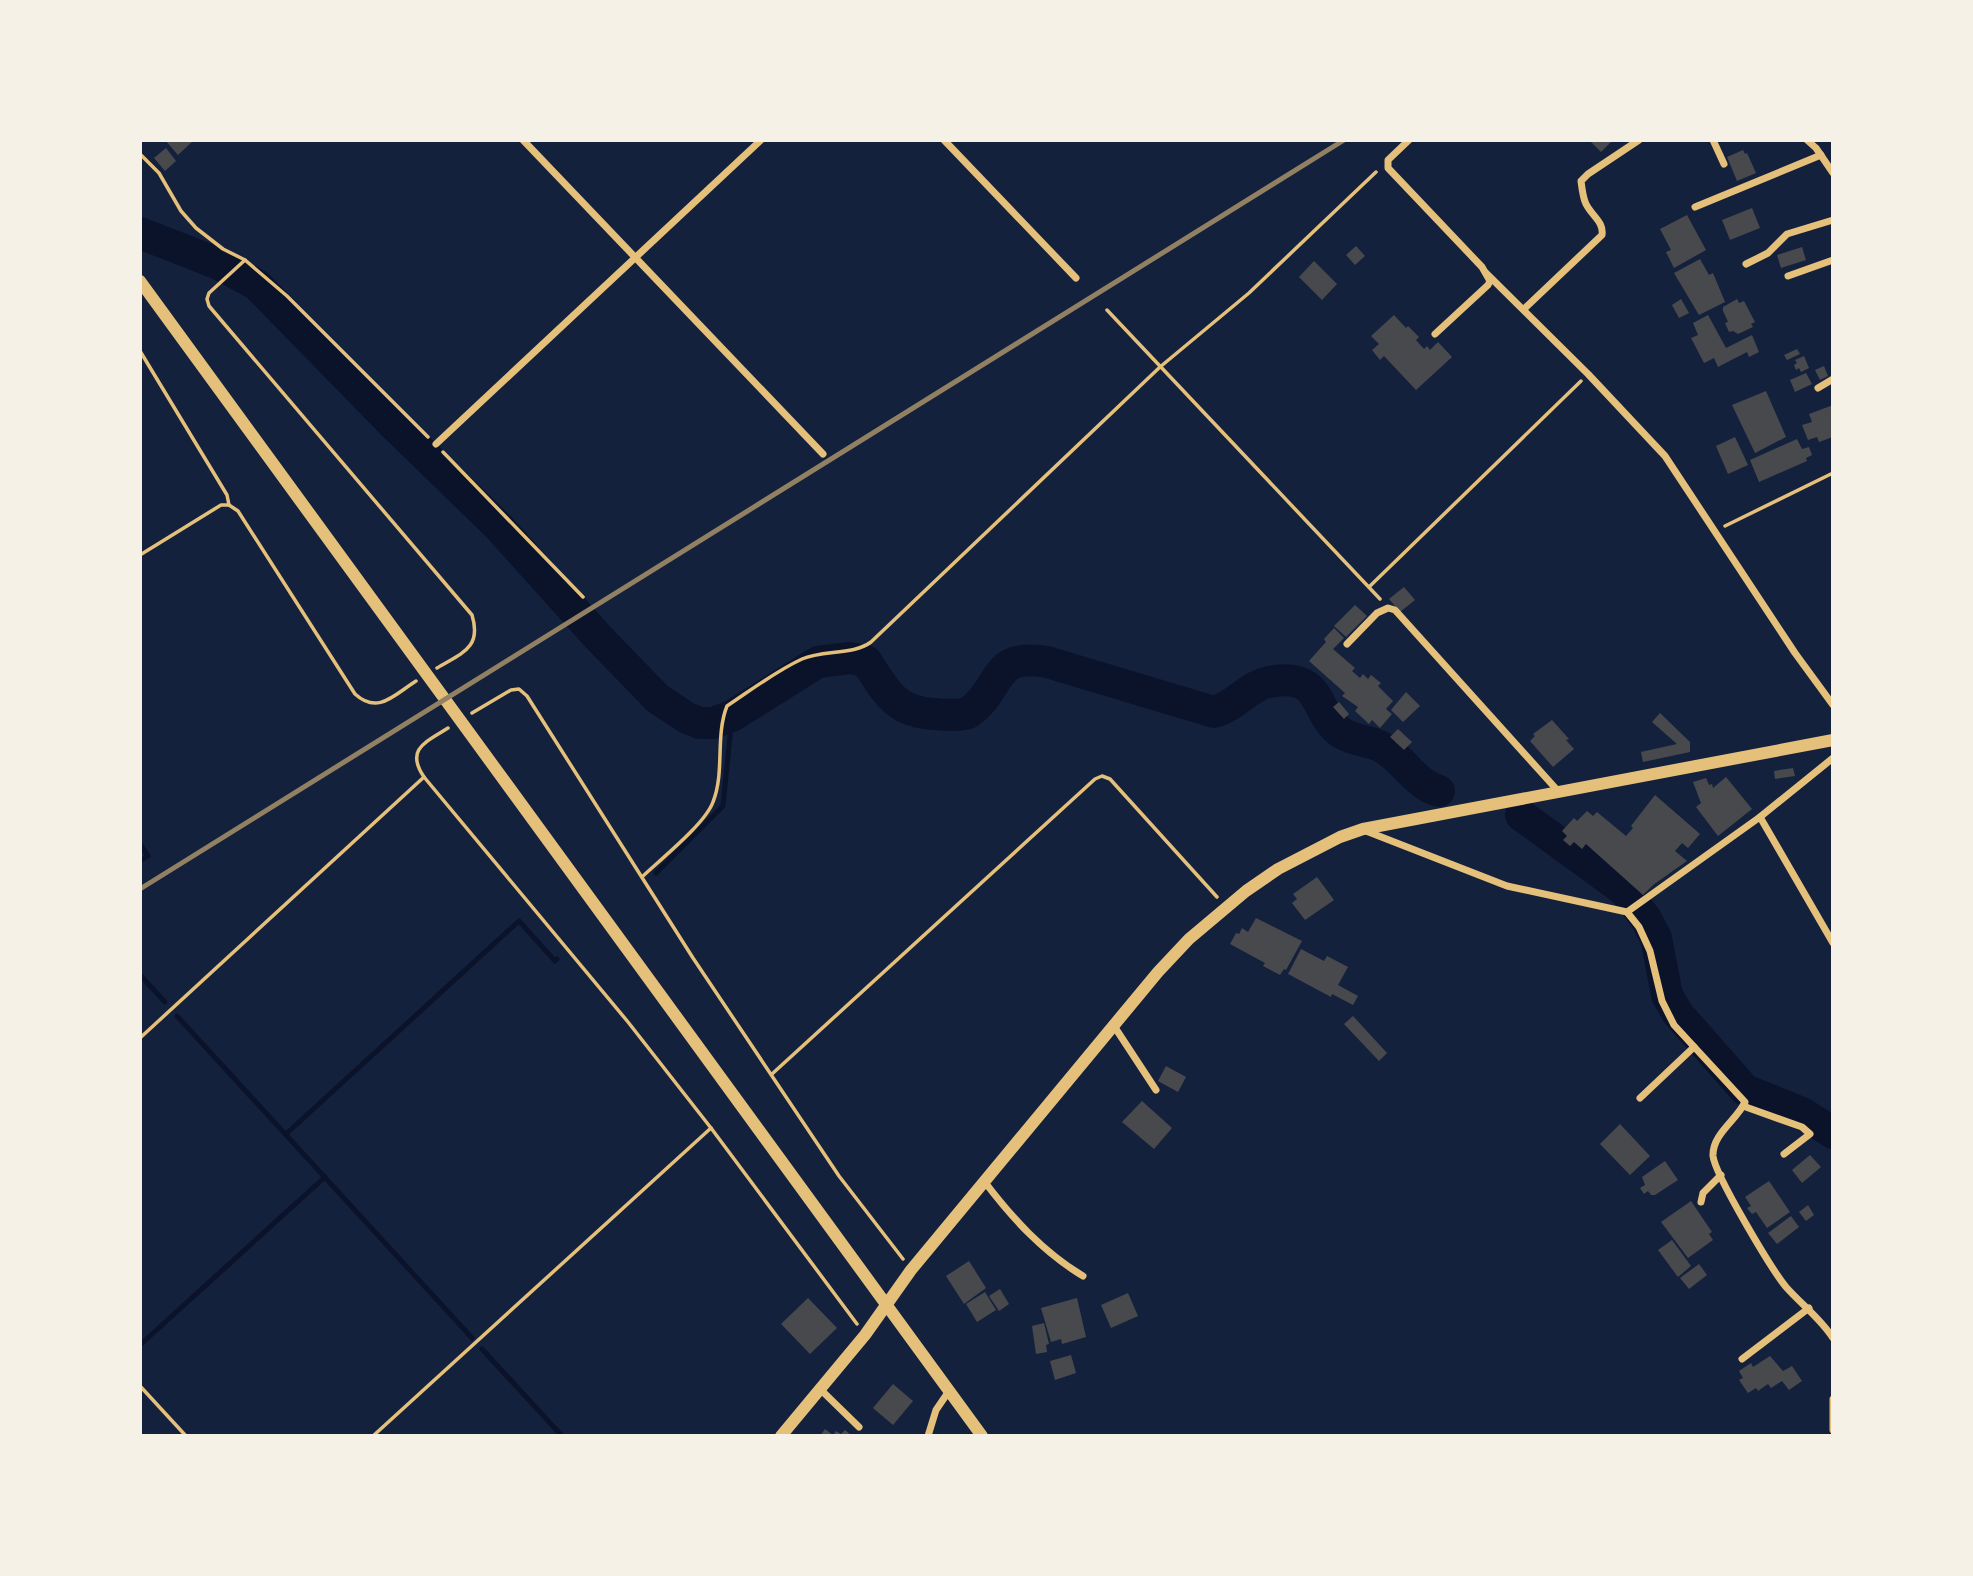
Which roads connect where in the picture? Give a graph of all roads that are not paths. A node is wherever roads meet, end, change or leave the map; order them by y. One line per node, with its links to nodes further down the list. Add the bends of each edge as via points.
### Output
1 (523, 140): 13 (street)
2 (761, 140): 13 (street)
3 (944, 140): 18 (street)
4 (1409, 140): 16 (street, via 1388,160 1388,168)
5 (1639, 140): 20 (street, via 1581,181 1585,202 1600,223 1602,235)
6 (1713, 140): 9 (street)
7 (1807, 140): 8 (street)
8 (1821, 155): 10 (street); 11 (street)
9 (1724, 164)
10 (1833, 173)
11 (1695, 206)
12 (1833, 220): 15 (street, via 1787,234 1768,253)
13 (634, 258): 24 (street); 25 (street)
14 (1833, 260): 17 (street)
15 (1746, 264)
16 (1486, 272): 20 (street); 21 (street, via 1488,285)
17 (1788, 276)
18 (1076, 278)
19 (140, 281): 45 (street)
20 (1524, 309): 27 (street, via 1665,456)
21 (1435, 334)
22 (1833, 379): 23 (street)
23 (1818, 388)
24 (436, 444)
25 (823, 454)
26 (1347, 645): 30 (street, via 1377,613 1388,608 1397,612)
27 (1833, 705)
28 (1833, 740): 30 (street)
29 (1833, 758): 31 (street)
30 (1559, 792): 32 (street)
31 (1760, 817): 33 (street); 34 (street)
32 (1363, 829): 33 (street, via 1507,886); 35 (street, via 1278,869 1227,908 1189,939)
33 (1630, 909): 36 (street, via 1650,951 1662,1001 1674,1025)
34 (1833, 943)
35 (1114, 1026): 37 (street); 42 (street)
36 (1694, 1047): 38 (street); 39 (street, via 1745,1102)
37 (1156, 1090)
38 (1640, 1098)
39 (1743, 1106): 40 (street, via 1802,1127 1810,1135); 41 (street, via 1716,1141 1713,1157)
40 (1784, 1154)
41 (1721, 1175): 43 (street, via 1703,1193); 46 (street, via 1770,1262)
42 (984, 1181): 44 (street, via 1043,1247); 45 (street)
43 (1701, 1202)
44 (1083, 1276)
45 (886, 1306): 49 (street); 50 (street)
46 (1809, 1308): 47 (street); 48 (street)
47 (1833, 1338)
48 (1742, 1359)
49 (820, 1389): 53 (street); 55 (street)
50 (949, 1391): 56 (street, via 936,1410); 57 (street)
51 (1833, 1399): 52 (street)
52 (1833, 1423): 54 (street)
53 (859, 1427)
54 (1833, 1430)
55 (781, 1436)
56 (928, 1436)
57 (982, 1436)

